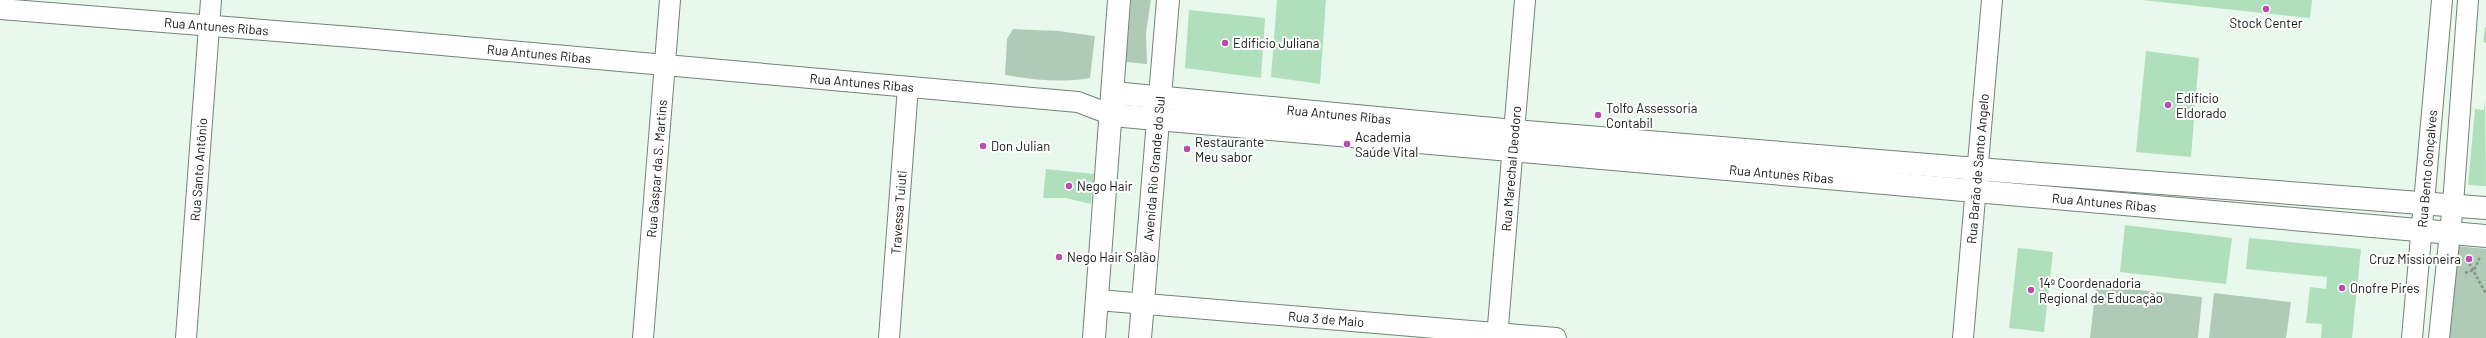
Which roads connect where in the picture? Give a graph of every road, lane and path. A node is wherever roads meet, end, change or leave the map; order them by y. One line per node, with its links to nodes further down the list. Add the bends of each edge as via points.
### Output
1 (211, 0): 10 (street, Rua Santo Antônio)
2 (670, 0): 11 (street, Rua Gaspar da S. Martins)
3 (1119, 0): 13 (street)
4 (1168, 0): 15 (street, Avenida Rio Grande do Sul)
5 (1525, 0): 17 (street, Rua Marechal Deodoro)
6 (1992, 0): 18 (street, Rua Barão de Santo Angelo)
7 (2442, 0): 20 (street, Rua Bento Gonçalves)
8 (2468, 0): 21 (street)
9 (0, 9): 10 (street, Rua Antunes Ribas)
10 (209, 26): 11 (street, Rua Antunes Ribas); 34 (street, Rua Santo Antônio)
11 (665, 66): 12 (street, Rua Antunes Ribas); 35 (street, Rua Gaspar da S. Martins)
12 (908, 87): 14 (street, Rua Antunes Ribas); 36 (street, Travessa Tuiuti)
13 (1113, 93): 14 (street, Rua Antunes Ribas); 15 (street, Rua Antunes Ribas); 16 (street)
14 (1078, 102): 16 (street, Rua Antunes Ribas)
15 (1158, 109): 16 (street, Rua Antunes Ribas); 17 (street, Rua Antunes Ribas); 32 (street, Avenida Rio Grande do Sul)
16 (1112, 115): 31 (street)
17 (1514, 141): 18 (street, Rua Antunes Ribas); 19 (street, Rua Antunes Ribas); 33 (street, Rua Marechal Deodoro)
18 (1977, 169): 19 (street, Rua Barão de Santo Angelo); 20 (street, Rua Antunes Ribas)
19 (1976, 192): 23 (street, Rua Antunes Ribas); 40 (street, Rua Barão de Santo Angelo)
20 (2425, 202): 21 (street, Rua Antunes Ribas); 23 (street, Rua Bento Gonçalves)
21 (2453, 204): 22 (street, Rua Antunes Ribas); 24 (street)
22 (2486, 208)
23 (2422, 230): 24 (street, Rua Antunes Ribas); 41 (street, Rua Bento Gonçalves)
24 (2450, 232): 25 (street, Rua Antunes Ribas); 42 (street)
25 (2486, 236)
26 (2466, 257): 28 (path)
27 (2480, 257): 28 (path)
28 (2474, 270): 29 (path); 30 (path)
29 (2464, 274)
30 (2486, 294)
31 (1098, 300): 32 (street, Rua 3 de Maio); 37 (street)
32 (1143, 304): 33 (street, Rua 3 de Maio); 38 (street, Avenida Rio Grande do Sul)
33 (1497, 335): 39 (street, Rua 3 de Maio)
34 (186, 338)
35 (643, 338)
36 (889, 338)
37 (1094, 338)
38 (1140, 338)
39 (1556, 338)
40 (1962, 338)
41 (2412, 338)
42 (2439, 338)

